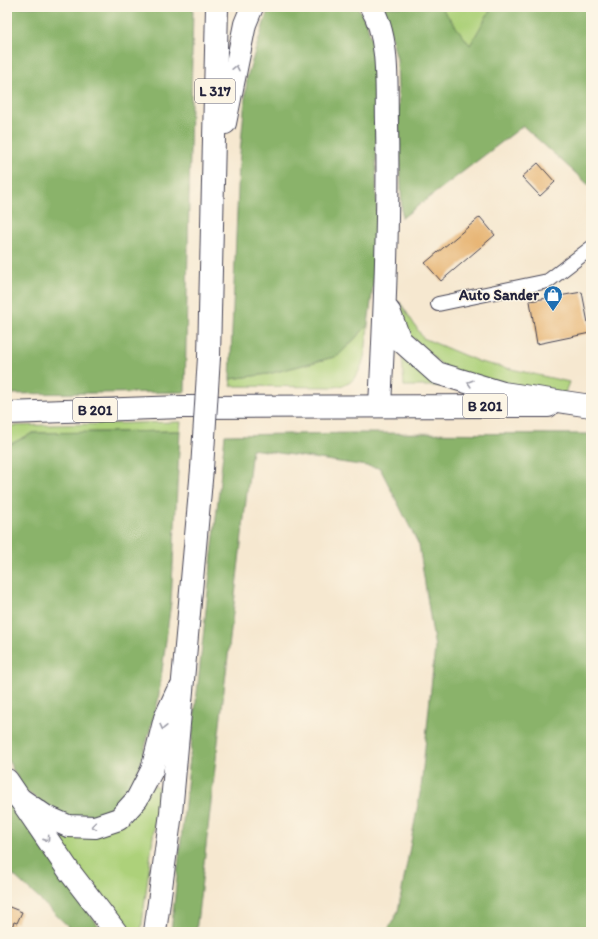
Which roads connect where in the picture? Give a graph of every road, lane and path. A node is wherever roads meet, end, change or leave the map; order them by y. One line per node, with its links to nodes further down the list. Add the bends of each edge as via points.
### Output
1 (217, 7): 4 (main road, L 317)
2 (252, 7): 4 (main road, one-way to 2, via 245,24)
3 (371, 7): 6 (main road, via 381,35 386,62 388,178)
4 (214, 175): 11 (main road, bridge, via 209,357)
5 (591, 248): 7 (street, via 548,281)
6 (385, 300): 8 (main road); 9 (main road, one-way to 6, via 503,393 437,373 400,340)
7 (438, 304)
8 (380, 406): 9 (main road, B 201); 10 (main road, B 201, via 182,407)
9 (591, 406)
10 (7, 413)
11 (184, 678): 12 (main road, one-way to 12, via 165,718 152,770 137,799 119,819 94,827 68,826 45,816); 14 (main road)
12 (12, 788): 13 (main road, one-way to 13, via 69,871)
13 (116, 932)
14 (156, 932)

